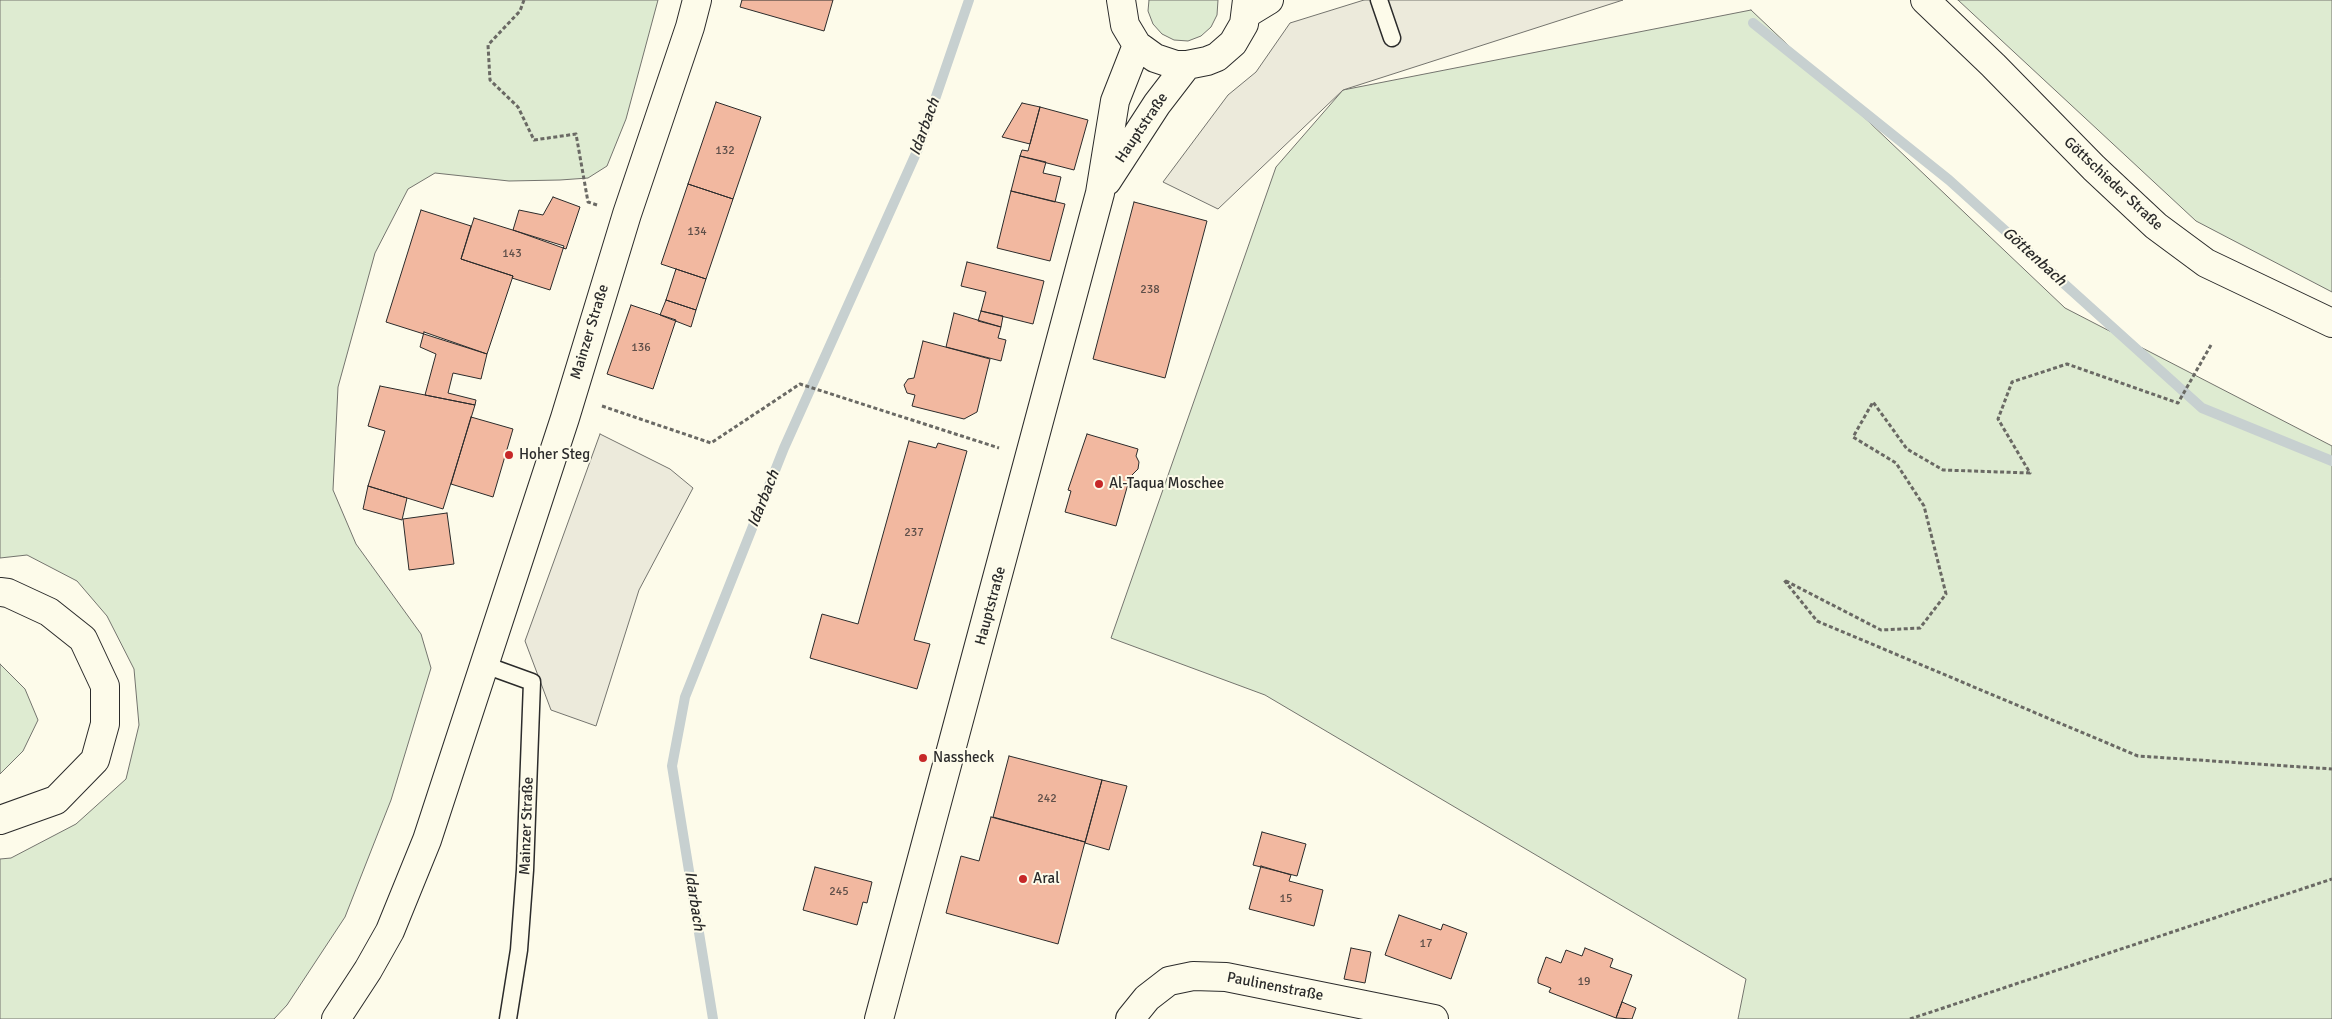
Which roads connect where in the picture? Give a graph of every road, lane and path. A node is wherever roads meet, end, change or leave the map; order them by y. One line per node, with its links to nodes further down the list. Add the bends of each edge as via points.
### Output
1 (524, 0): 12 (path, via 520,11 488,45 490,80 518,107 534,140 576,134 588,202)
2 (697, 0): 12 (main road, Mainzer Straße)
3 (1121, 0): 9 (main road, via 1125,25)
4 (1270, 0): 7 (main road)
5 (1379, 0): 8 (lane)
6 (1925, 0): 13 (main road, Göttschieder Straße, via 2156,226 2206,263)
7 (1247, 7): 10 (main road, via 1239,34 1226,50 1207,61)
8 (1392, 38)
9 (1137, 45): 10 (main road, via 1155,58); 11 (main road, Hauptstraße, via 1115,101)
10 (1187, 65): 11 (main road, Hauptstraße, via 1157,104)
11 (1100, 193): 16 (main road, Hauptstraße)
12 (626, 214): 15 (main road, Mainzer Straße)
13 (2332, 323)
14 (2211, 345): 19 (path, via 2178,403 2067,364 2012,382 1998,419 2030,473 1943,470 1906,449 1873,402 1853,437 1896,463 1924,506 1946,594 1920,628 1881,630 1784,580 1817,621 2138,756)
15 (571, 396): 16 (path, via 712,443 800,384); 18 (main road, Mainzer Straße)
16 (1030, 458): 24 (main road, Hauptstraße)
17 (0, 592): 20 (main road, via 50,612 83,639 105,686 105,724 94,760 56,800)
18 (485, 665): 22 (main road, Mainzer Straße, via 406,897 368,970); 23 (lane, Mainzer Straße, via 532,682 525,870 519,950)
19 (2332, 769)
20 (0, 820)
21 (2332, 879): 27 (path)
22 (336, 1019)
23 (508, 1019)
24 (879, 1019)
25 (1130, 1019): 26 (main road, Paulinenstraße, via 1147,998 1169,981 1193,976 1226,976)
26 (1434, 1019)
27 (1910, 1019)

